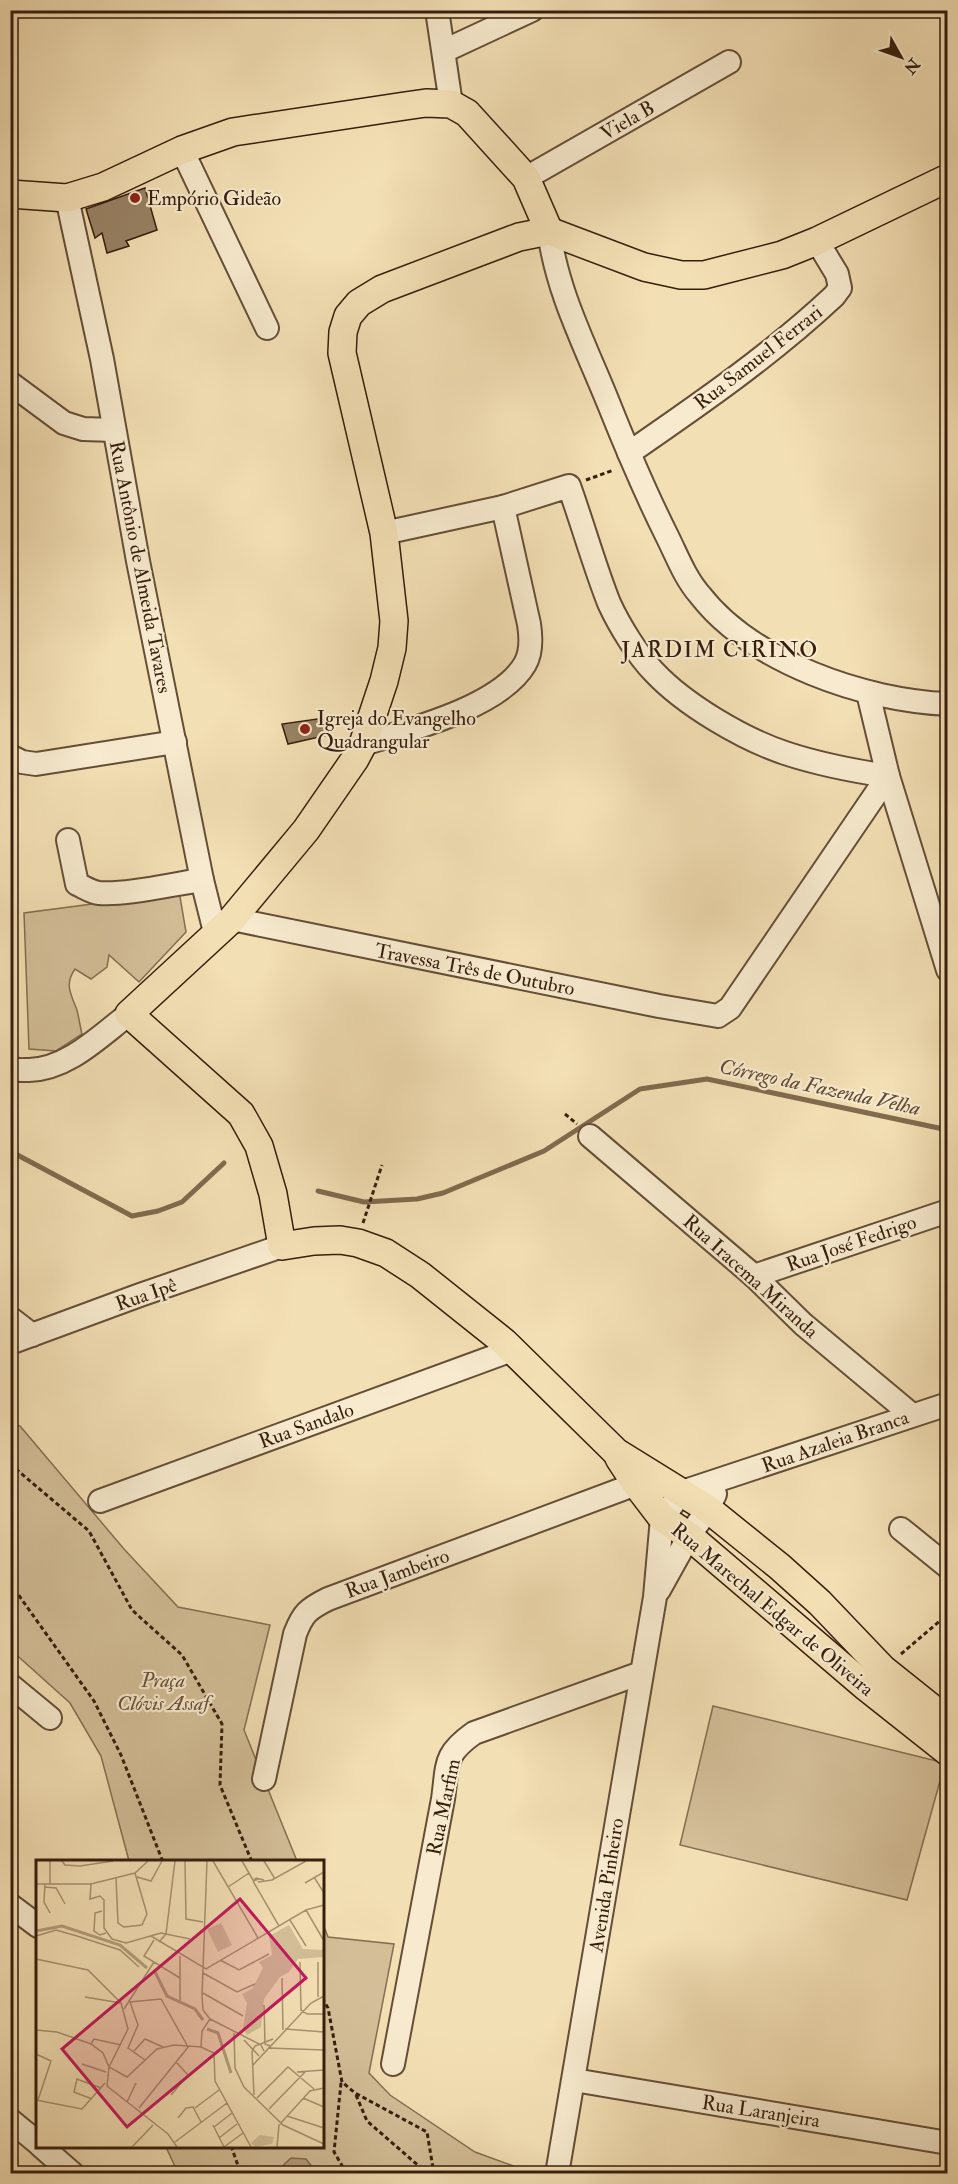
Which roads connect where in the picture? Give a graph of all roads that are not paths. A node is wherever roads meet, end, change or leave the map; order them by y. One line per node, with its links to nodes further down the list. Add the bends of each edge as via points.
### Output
1 (437, 10): 3 (street)
2 (532, 10): 3 (street)
3 (444, 51): 5 (street)
4 (729, 62): 7 (street, Viela B)
5 (451, 104): 6 (main road, via 426,103 233,132); 7 (main road, via 466,113)
6 (182, 150): 10 (main road, via 137,173); 13 (street)
7 (526, 178): 11 (main road)
8 (948, 178): 12 (main road)
9 (10, 194): 10 (main road)
10 (67, 198): 15 (street, Rua Antônio de Almeida Tavares)
11 (549, 231): 12 (main road, via 644,267 681,275 741,267); 16 (street, via 562,294); 18 (main road, via 519,237 382,289 359,303 348,316 342,353)
12 (817, 241): 16 (street, Rua Samuel Ferrari, via 839,280 840,288 834,296)
13 (267, 328)
14 (10, 383): 15 (street, via 64,423 83,429)
15 (114, 430): 22 (street, Rua Antônio de Almeida Tavares)
16 (631, 458): 20 (street, via 685,573 717,615 793,665)
17 (504, 507): 18 (street); 23 (street, via 529,624 531,643 526,662 500,690 470,706 423,726); 25 (street, via 569,486 610,604 647,664 671,688 714,719 786,754)
18 (384, 532): 23 (main road, via 394,621 392,648)
19 (948, 686): 21 (street)
20 (867, 693): 21 (street); 25 (street)
21 (937, 704)
22 (175, 742): 24 (street, via 36,764); 27 (street, Rua Antônio de Almeida Tavares)
23 (363, 744): 28 (main road, via 306,830)
24 (10, 756)
25 (888, 777): 28 (street, Travessa Três de Outubro, via 730,1008 718,1016); 29 (street)
26 (68, 840): 27 (street, via 77,884 88,890 99,893)
27 (202, 880): 28 (street, Rua Antônio de Almeida Tavares)
28 (224, 928): 30 (main road)
29 (948, 970)
30 (129, 1014): 31 (street, via 55,1066 39,1070); 34 (main road, via 242,1114 259,1146)
31 (10, 1068)
32 (590, 1136): 35 (street, Rua Iracema Miranda)
33 (948, 1211): 35 (street, Rua José Fedrigo)
34 (282, 1246): 37 (street, Rua Ipê); 39 (main road, Rua Marechal Edgar de Oliveira, via 340,1240 386,1253 420,1275)
35 (754, 1276): 41 (street, Rua Iracema Miranda, via 803,1324)
36 (10, 1318): 37 (street)
37 (32, 1335): 38 (street, Rua Ipê)
38 (10, 1343)
39 (512, 1350): 42 (main road, Rua Marechal Edgar de Oliveira); 45 (street, Rua Sandalo)
40 (948, 1404): 41 (street, Rua Azaleia Branca)
41 (912, 1415): 43 (street, Rua Azaleia Branca)
42 (643, 1479): 44 (main road, Rua Marechal Edgar de Oliveira); 47 (main road, Rua Marechal Edgar de Oliveira); 57 (street, Rua Jambeiro, via 312,1607 301,1617 295,1634)
43 (722, 1479): 44 (street, Rua Azaleia Branca); 46 (street)
44 (682, 1492): 46 (main road, Rua Marechal Edgar de Oliveira); 47 (street)
45 (100, 1501)
46 (708, 1509): 49 (street, Avenida Pinheiro); 55 (main road, Rua Marechal Edgar de Oliveira, via 820,1603 884,1669)
47 (662, 1518): 49 (main road, Rua Marechal Edgar de Oliveira); 51 (street, Avenida Pinheiro)
48 (902, 1529): 50 (street)
49 (689, 1536): 51 (street, Avenida Pinheiro); 56 (main road, Rua Marechal Edgar de Oliveira)
50 (948, 1567)
51 (655, 1597): 52 (street, Avenida Pinheiro)
52 (641, 1673): 60 (street, Rua Marfim, via 474,1733 457,1745 449,1759); 61 (street, Avenida Pinheiro)
53 (10, 1685): 54 (street)
54 (50, 1718)
55 (948, 1721)
56 (948, 1752)
57 (264, 1779)
58 (10, 1905): 59 (street)
59 (36, 1924)
60 (393, 2064)
61 (574, 2080): 64 (street, Rua Laranjeira); 67 (street, Avenida Pinheiro)
62 (10, 2120): 63 (street)
63 (36, 2141)
64 (948, 2143)
65 (43, 2148): 66 (street)
66 (73, 2174)
67 (557, 2174)

